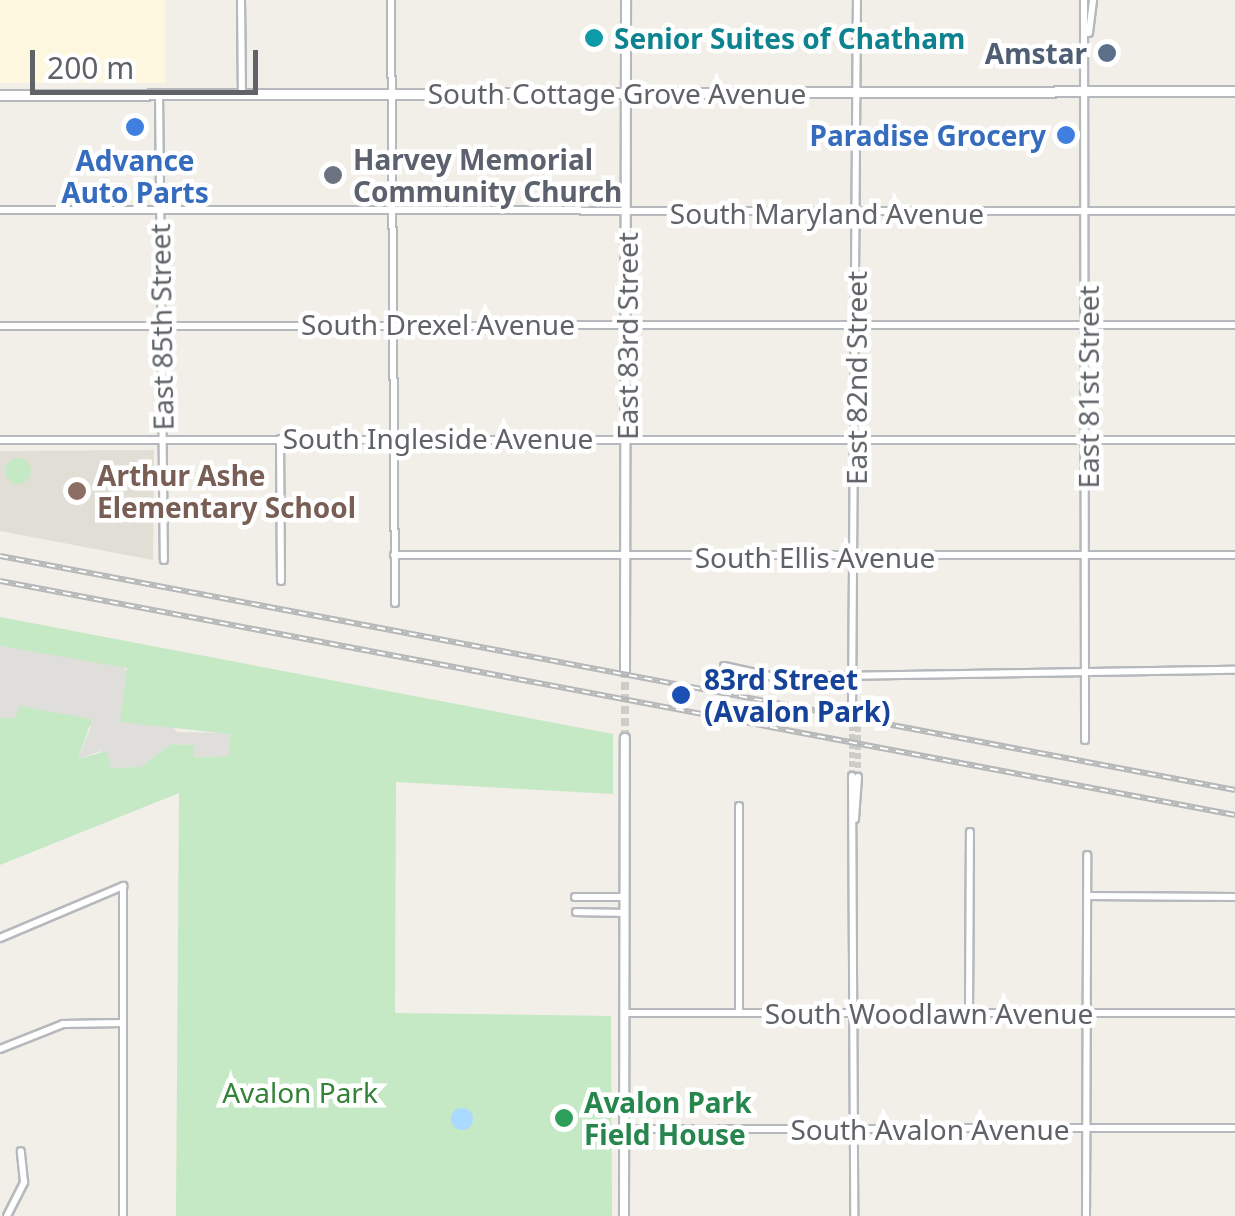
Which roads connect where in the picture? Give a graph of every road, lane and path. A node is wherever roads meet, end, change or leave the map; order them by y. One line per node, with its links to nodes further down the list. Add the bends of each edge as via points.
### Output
1 (241, 0): 13 (street)
2 (391, 0): 14 (street)
3 (626, 0): 11 (street, East 83rd Street)
4 (857, 0): 9 (street, East 82nd Street)
5 (1084, 0): 7 (street, East 81st Street)
6 (1094, 0): 7 (street, East 81st Street)
7 (1088, 34): 10 (street, East 81st Street)
8 (1235, 91): 10 (main road, South Cottage Grove Avenue)
9 (857, 92): 10 (main road, South Cottage Grove Avenue); 11 (main road, South Cottage Grove Avenue); 20 (street, East 82nd Street)
10 (1088, 92): 21 (street, East 81st Street)
11 (627, 93): 14 (main road, South Cottage Grove Avenue); 19 (street, East 83rd Street)
12 (158, 94): 13 (main road, South Cottage Grove Avenue); 15 (main road, South Cottage Grove Avenue); 17 (street, East 85th Street)
13 (242, 94): 14 (main road, South Cottage Grove Avenue)
14 (391, 94): 16 (street)
15 (0, 95)
16 (392, 208): 17 (street, South Maryland Avenue); 19 (street, South Maryland Avenue); 23 (street)
17 (160, 209): 18 (street, South Maryland Avenue); 26 (street, East 85th Street)
18 (0, 210)
19 (628, 211): 20 (street, South Maryland Avenue); 27 (street, East 83rd Street)
20 (857, 212): 21 (street, South Maryland Avenue); 28 (street, East 82nd Street)
21 (1088, 212): 22 (street, South Maryland Avenue); 29 (street, East 81st Street)
22 (1235, 212)
23 (393, 325): 26 (street, South Drexel Avenue); 27 (street, South Drexel Avenue); 30 (street)
24 (1235, 325): 29 (street, South Drexel Avenue)
25 (0, 326): 26 (street, South Drexel Avenue)
26 (162, 326): 31 (street, East 85th Street)
27 (627, 326): 28 (street, South Drexel Avenue); 34 (street, East 83rd Street)
28 (857, 326): 29 (street, South Drexel Avenue); 37 (street, East 82nd Street)
29 (1088, 326): 36 (street, East 81st Street)
30 (394, 438): 32 (street, South Ingleside Avenue); 34 (street, South Ingleside Avenue); 38 (street)
31 (163, 439): 32 (street, South Ingleside Avenue); 33 (street, South Ingleside Avenue); 43 (street, East 85th Street)
32 (280, 439): 44 (street)
33 (0, 440)
34 (626, 440): 37 (street, South Ingleside Avenue); 40 (street, East 83rd Street)
35 (1235, 440): 36 (street, South Ingleside Avenue)
36 (1088, 441): 37 (street, South Ingleside Avenue); 41 (street, East 81st Street)
37 (856, 442): 42 (street, East 82nd Street)
38 (394, 555): 40 (street, South Ellis Avenue); 45 (street)
39 (1235, 555): 41 (street, South Ellis Avenue)
40 (626, 556): 42 (street, South Ellis Avenue); 49 (street, East 83rd Street)
41 (1087, 556): 42 (street, South Ellis Avenue); 47 (street, East 81st Street)
42 (855, 557): 50 (street, East 82nd Street)
43 (164, 560)
44 (280, 581)
45 (394, 603)
46 (724, 666): 50 (street, via 774,677)
47 (1087, 670): 48 (street); 50 (street); 53 (street, East 81st Street)
48 (1235, 670)
49 (625, 672)
50 (855, 673): 51 (street, East 82nd Street)
51 (855, 710)
52 (625, 738): 60 (street)
53 (1086, 740)
54 (855, 776): 67 (street)
55 (739, 806): 66 (street)
56 (970, 832): 68 (street)
57 (1087, 855): 58 (street)
58 (1087, 896): 61 (street); 70 (street)
59 (576, 897): 60 (street)
60 (624, 897): 63 (street)
61 (1235, 897)
62 (576, 912): 63 (street)
63 (624, 913): 65 (street)
64 (0, 938): 71 (street, via 123,886)
65 (624, 1013): 66 (street, South Woodlawn Avenue); 75 (street)
66 (739, 1013): 67 (street, South Woodlawn Avenue)
67 (854, 1013): 68 (street, South Woodlawn Avenue); 76 (street)
68 (969, 1013): 70 (street, South Woodlawn Avenue)
69 (1235, 1013): 70 (street, South Woodlawn Avenue)
70 (1086, 1014): 73 (street)
71 (122, 1022): 72 (street, via 63,1024); 79 (street)
72 (0, 1049)
73 (1086, 1128): 74 (street, South Avalon Avenue); 76 (street, South Avalon Avenue); 82 (street)
74 (1235, 1128)
75 (624, 1129): 76 (street, South Avalon Avenue); 80 (street)
76 (854, 1129): 81 (street)
77 (21, 1151): 78 (street, via 24,1182)
78 (8, 1216)
79 (122, 1216)
80 (624, 1216)
81 (854, 1216)
82 (1086, 1216)

